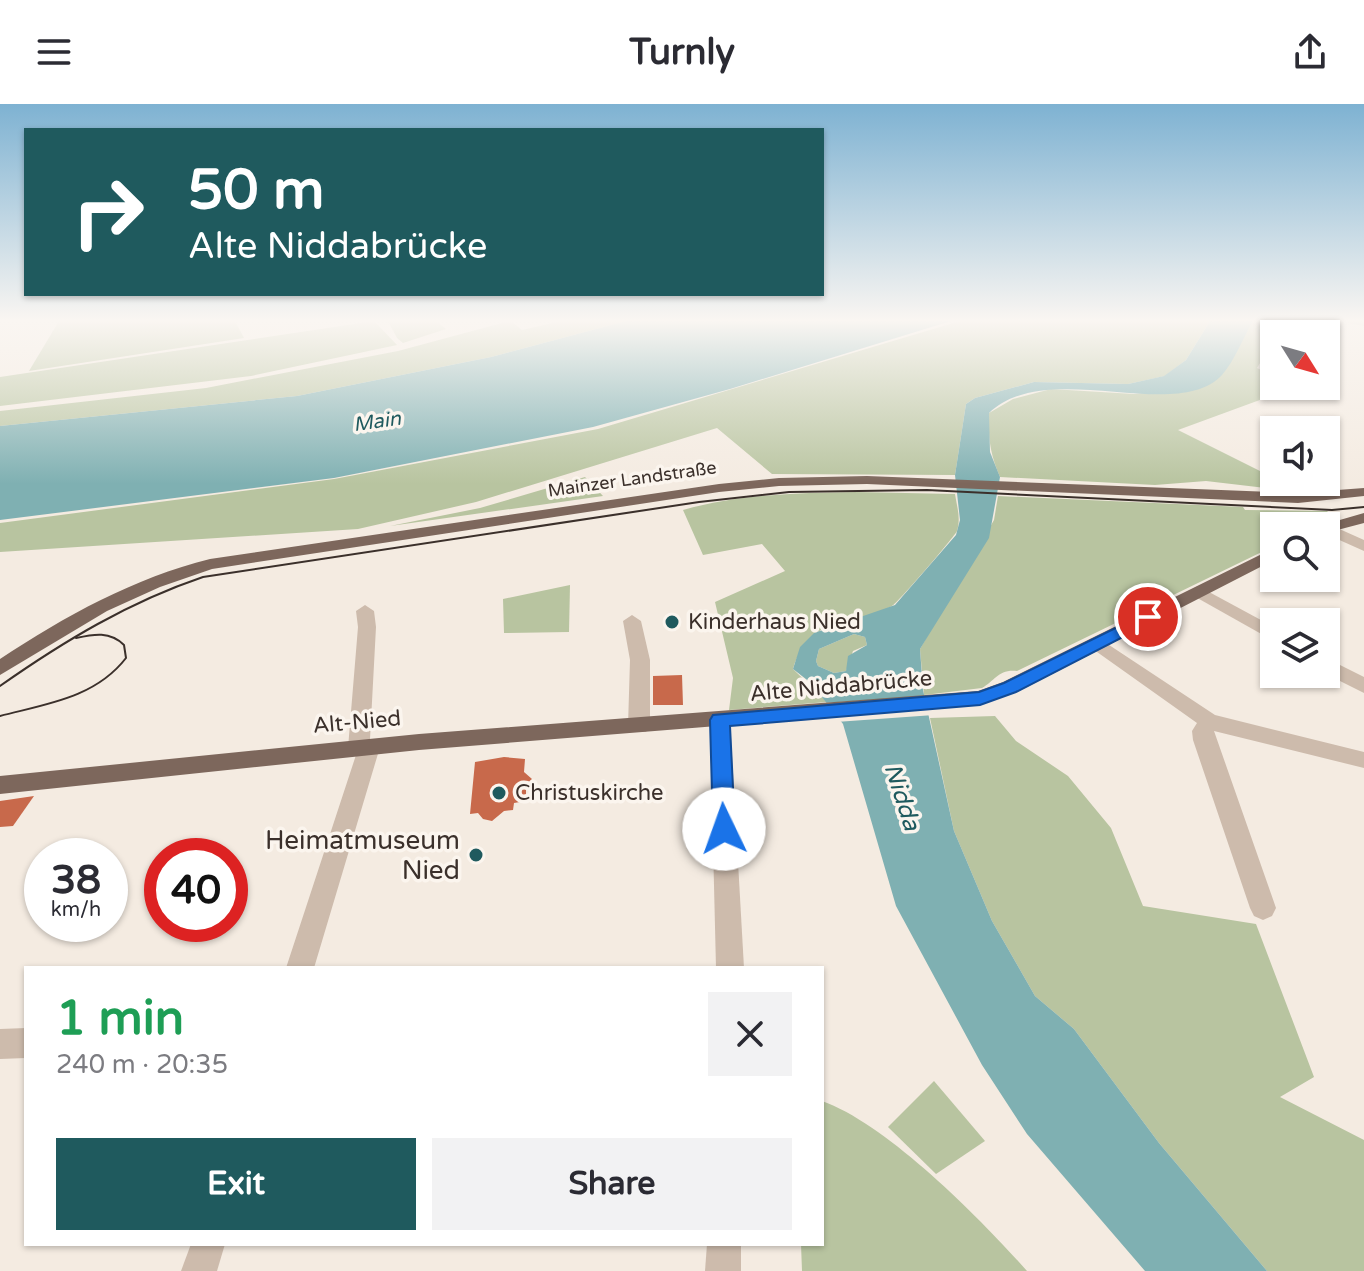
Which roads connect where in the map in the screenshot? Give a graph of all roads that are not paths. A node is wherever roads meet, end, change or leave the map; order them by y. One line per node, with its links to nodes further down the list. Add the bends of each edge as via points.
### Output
1 (1364, 492): 2 (main road); 5 (main road)
2 (1298, 498): 4 (main road); 15 (main road, Mainzer Landstraße, via 833,480 719,488 234,559 184,571 80,617)
3 (1364, 504): 6 (main road)
4 (1321, 512)
5 (1340, 512)
6 (1340, 515)
7 (1340, 526): 8 (street)
8 (1364, 546)
9 (1260, 560): 10 (main road, Alte Niddabrücke)
10 (1198, 591): 13 (street); 14 (main road, Alte Niddabrücke)
11 (365, 611): 21 (street)
12 (632, 621): 20 (street, via 640,660)
13 (1260, 627)
14 (1097, 643): 18 (main road, Alte Niddabrücke, via 993,695); 19 (street)
15 (0, 668)
16 (1340, 673): 17 (street)
17 (1364, 686)
18 (728, 719): 20 (main road, Alt-Nied); 26 (street)
19 (1209, 721): 22 (street); 24 (street, via 1204,740)
20 (639, 726): 21 (main road, Alt-Nied)
21 (364, 747): 23 (main road, Alt-Nied); 25 (street)
22 (1364, 760)
23 (0, 785)
24 (1263, 908)
25 (301, 966)
26 (730, 966)
27 (24, 1043): 28 (street)
28 (0, 1044)
29 (207, 1246): 31 (street)
30 (724, 1246): 32 (street)
31 (199, 1271)
32 (723, 1271)

